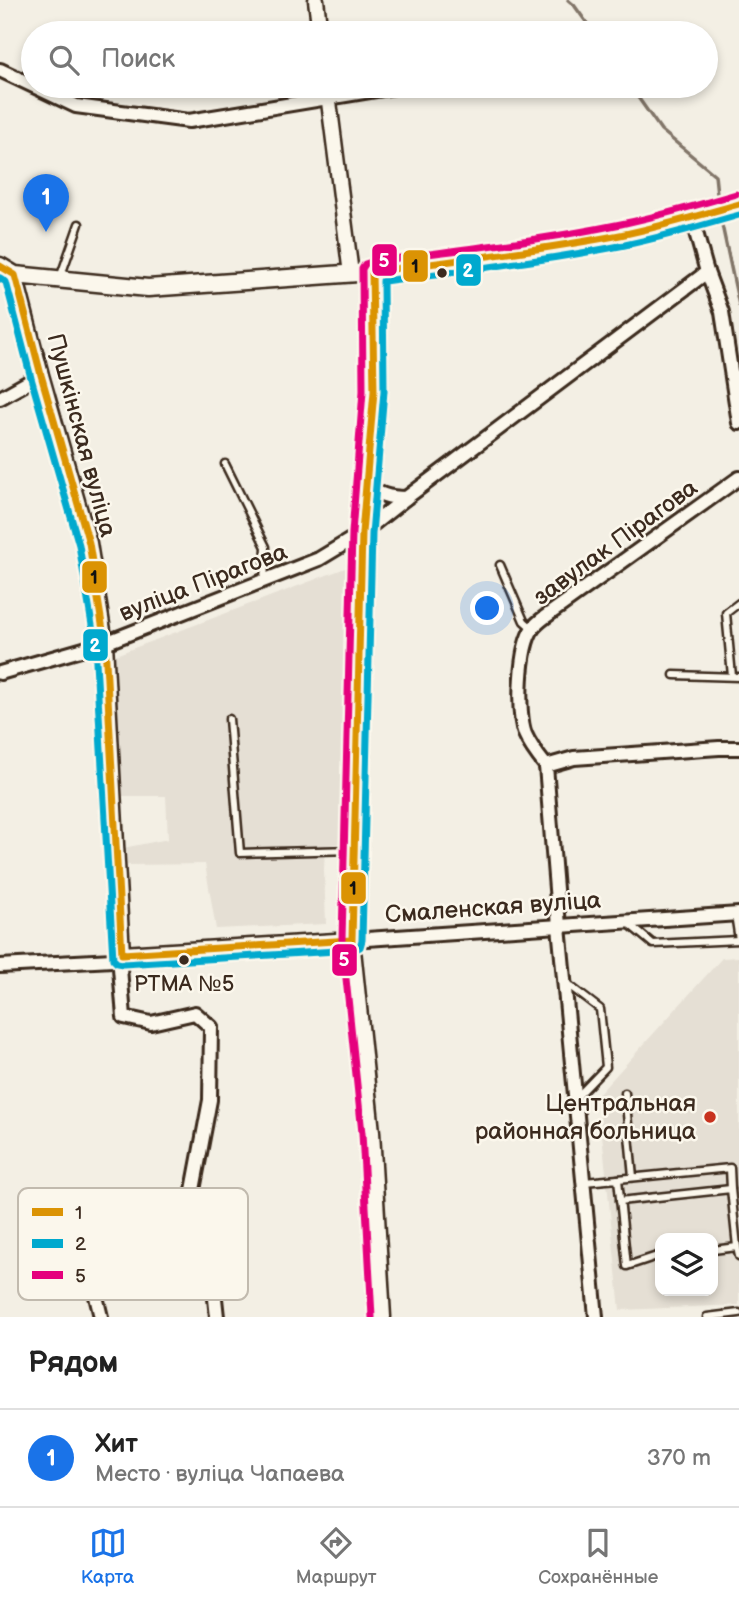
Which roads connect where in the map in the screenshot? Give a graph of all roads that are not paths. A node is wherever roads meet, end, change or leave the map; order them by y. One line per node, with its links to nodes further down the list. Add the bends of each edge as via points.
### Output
1 (316, 0): 2 (street)
2 (319, 21)
3 (0, 70): 4 (street)
4 (21, 80)
5 (59, 98): 6 (street, via 76,106 189,121)
6 (299, 98)
7 (329, 98): 14 (street)
8 (739, 204): 9 (main road)
9 (692, 218): 12 (main road, via 556,246); 13 (street)
10 (79, 225): 16 (lane)
11 (0, 266): 15 (main road)
12 (372, 272): 14 (main road); 22 (street, via 374,391)
13 (707, 272): 19 (street, via 722,312); 23 (street, вуліца Пірагова)
14 (351, 274): 16 (main road, via 148,288)
15 (7, 276): 16 (main road); 17 (street, Пушкінская вуліца)
16 (60, 279)
17 (41, 375): 18 (street); 29 (street, Пушкінская вуліца, via 89,543)
18 (0, 398)
19 (739, 423)
20 (225, 464): 26 (lane, via 265,547)
21 (739, 478): 28 (street, завулак Пірагова)
22 (366, 483): 23 (street, via 382,495); 24 (street)
23 (405, 498): 24 (street, вуліца Пірагова)
24 (362, 533): 26 (street, вуліца Пірагова, via 319,559); 36 (street)
25 (500, 565): 28 (lane, via 524,621)
26 (264, 581): 29 (street, вуліца Пірагова)
27 (739, 603): 32 (lane, via 726,613)
28 (532, 628): 35 (street, завулак Пірагова, via 522,659 521,720 531,748)
29 (105, 643): 30 (street, вуліца Пірагова); 42 (street, Пушкінская вуліца)
30 (0, 673)
31 (674, 675): 32 (lane)
32 (736, 676)
33 (229, 719): 36 (lane, via 240,853)
34 (739, 748): 35 (street, via 574,758)
35 (546, 766): 39 (street)
36 (354, 850): 40 (street)
37 (737, 914): 38 (street, Смаленская вуліца); 41 (lane)
38 (625, 921): 39 (street, Смаленская вуліца); 41 (lane, via 653,944)
39 (559, 926): 40 (street, Смаленская вуліца); 44 (street)
40 (352, 940): 42 (street, Смаленская вуліца); 58 (street, via 372,1132)
41 (739, 940)
42 (122, 954): 43 (street, Смаленская вуліца, via 113,960); 50 (street, Пушкінская вуліца, via 124,1017 151,1023 195,1013 211,1027 210,1100)
43 (0, 966)
44 (565, 982): 46 (street); 46 (lane, via 600,1009 606,1068)
45 (625, 1093): 47 (lane)
46 (576, 1098): 49 (street)
47 (633, 1177): 48 (lane); 51 (lane, via 730,1168)
48 (618, 1179): 49 (lane); 52 (lane)
49 (584, 1182): 59 (street)
50 (192, 1188)
51 (731, 1189): 52 (lane); 53 (lane)
52 (620, 1201): 56 (lane, via 627,1266)
53 (737, 1247): 54 (lane); 55 (lane)
54 (718, 1249)
55 (739, 1256)
56 (655, 1257)
57 (739, 1313): 60 (lane)
58 (383, 1317)
59 (596, 1317)
60 (708, 1317)

